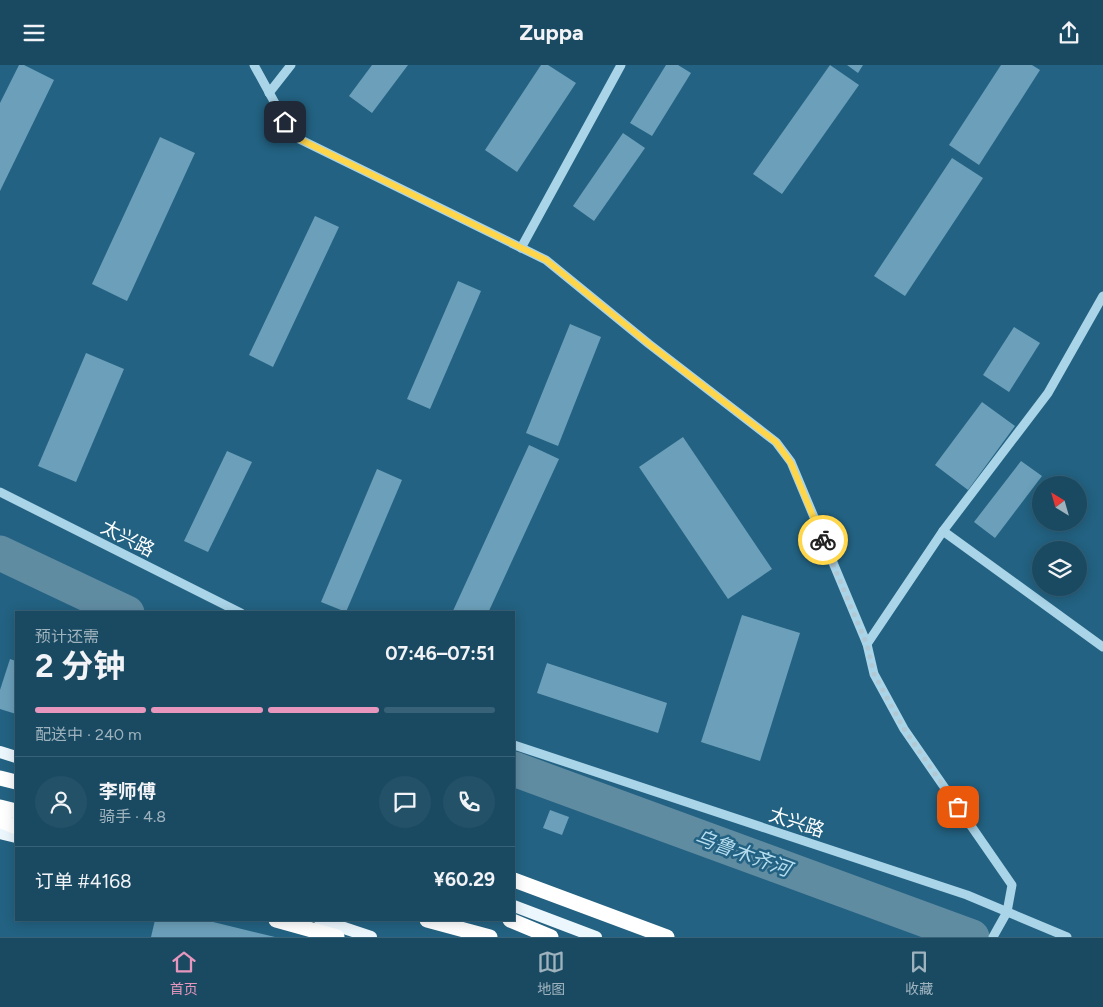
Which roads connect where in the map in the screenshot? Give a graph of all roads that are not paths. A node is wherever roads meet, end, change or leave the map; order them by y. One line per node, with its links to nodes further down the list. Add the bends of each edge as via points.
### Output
1 (254, 65): 4 (street)
2 (291, 65): 4 (street)
3 (621, 65): 5 (street)
4 (270, 93): 5 (street, via 293,136)
5 (521, 248): 10 (street, via 546,260 776,442 791,463)
6 (1103, 296): 8 (street, via 1048,393)
7 (0, 492): 9 (street, 太兴路)
8 (943, 531): 10 (street); 11 (street)
9 (237, 611)
10 (867, 645): 25 (street, via 874,674 904,729 1012,885)
11 (1103, 647)
12 (515, 745): 25 (street, 太兴路, via 967,895)
13 (0, 752): 14 (main road)
14 (15, 757)
15 (0, 778): 16 (highway)
16 (15, 782)
17 (0, 807): 18 (highway)
18 (15, 811)
19 (0, 820): 20 (highway)
20 (15, 827)
21 (0, 833): 22 (main road)
22 (15, 837)
23 (515, 879): 36 (highway)
24 (515, 906): 35 (main road)
25 (1007, 912): 30 (street); 37 (street, 太兴路)
26 (280, 921): 31 (highway)
27 (323, 921): 32 (main road)
28 (431, 921): 33 (highway)
29 (512, 921): 34 (highway)
30 (994, 934)
31 (337, 937)
32 (371, 937)
33 (490, 937)
34 (551, 937)
35 (596, 937)
36 (666, 937)
37 (1067, 937)

